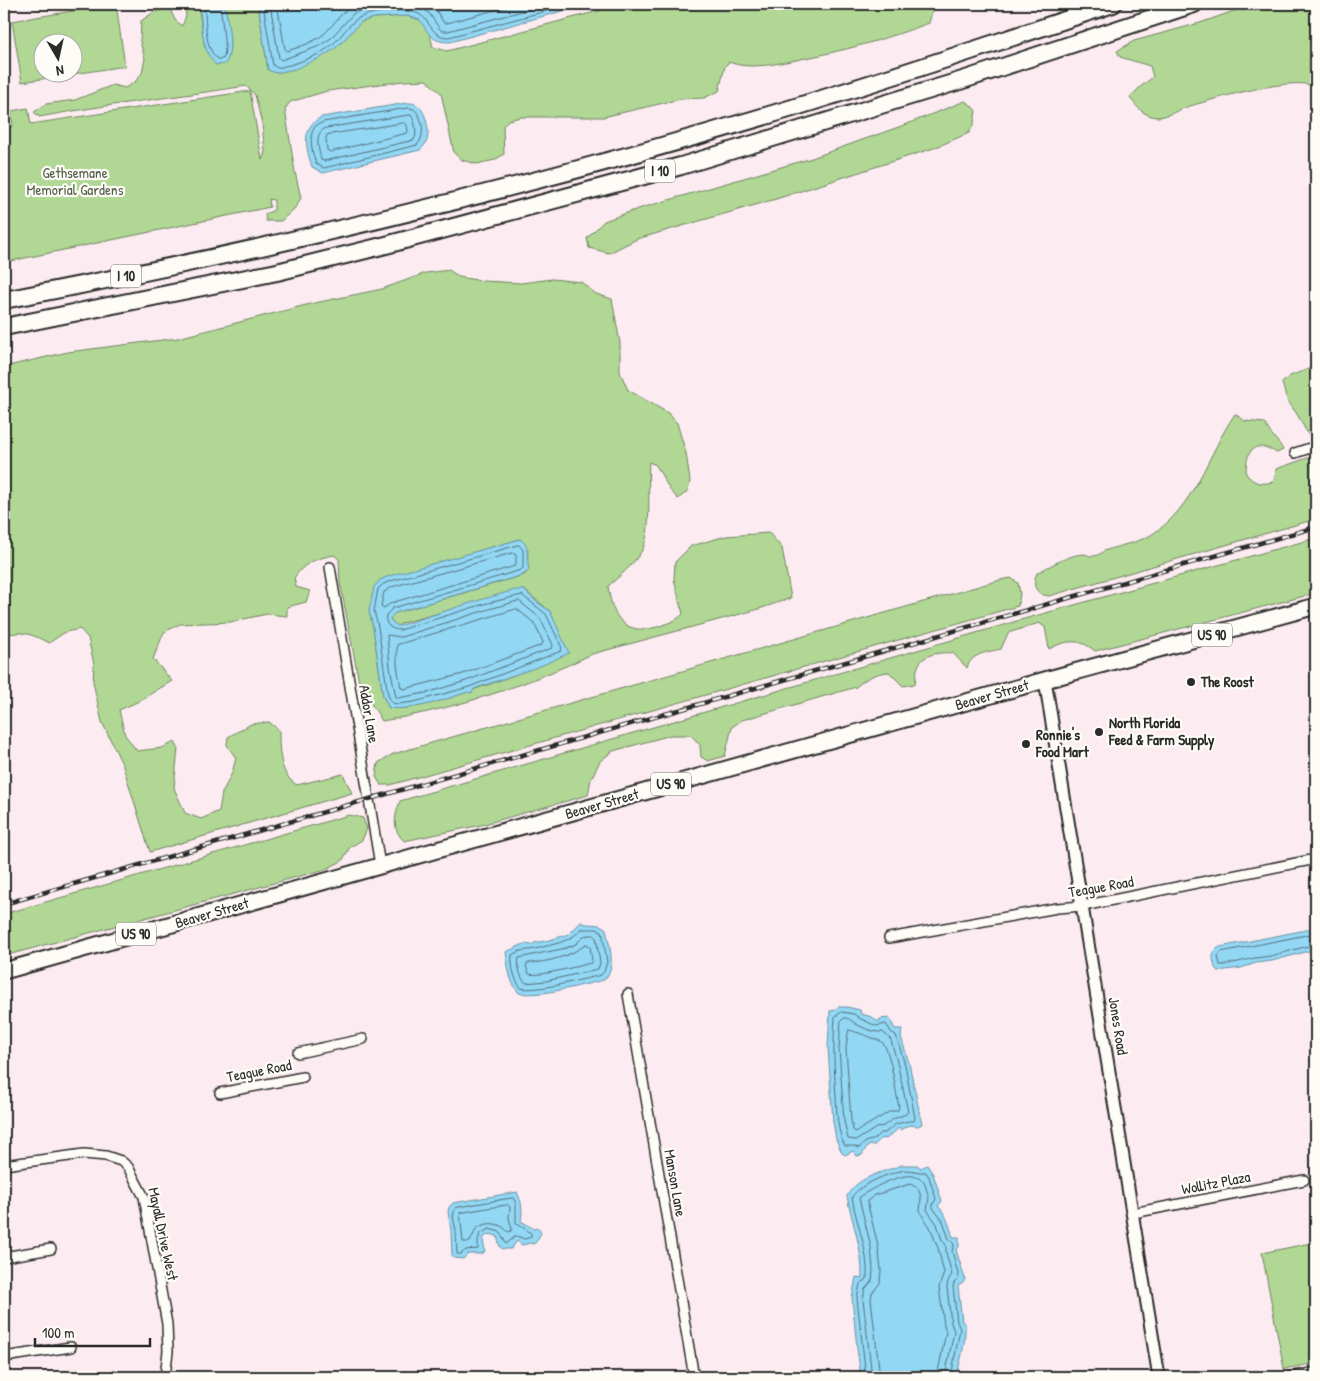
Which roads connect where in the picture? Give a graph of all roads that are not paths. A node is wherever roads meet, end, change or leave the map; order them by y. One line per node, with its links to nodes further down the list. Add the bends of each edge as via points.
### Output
1 (1113, 4): 3 (highway, I 10, via 788,109 584,167 249,251)
2 (1194, 4): 4 (highway, I 10, via 864,111 386,246 277,272)
3 (4, 300)
4 (4, 327)
5 (1316, 446): 6 (street)
6 (1295, 452)
7 (330, 567): 11 (street, Addor Lane)
8 (1316, 606): 9 (main road, Beaver Street / US 90)
9 (1045, 680): 11 (main road, Beaver Street / US 90); 12 (street, Jones Road)
10 (1316, 859): 12 (street, Teague Road)
11 (380, 866): 14 (main road, Beaver Street / US 90)
12 (1083, 906): 13 (street, Teague Road); 22 (street, Jones Road)
13 (889, 938)
14 (4, 971)
15 (628, 994): 29 (street, Manson Lane)
16 (363, 1039): 17 (street, Teague Road)
17 (298, 1053)
18 (303, 1077): 19 (street, Teague Road)
19 (220, 1093)
20 (4, 1165): 28 (street, Mayall Drive West, via 84,1154 106,1156 128,1167 144,1197 167,1324)
21 (1304, 1180): 22 (street, Wollitz Plaza)
22 (1133, 1213): 30 (street, Jones Road)
23 (51, 1249): 24 (street)
24 (4, 1257)
25 (71, 1347): 26 (street)
26 (4, 1357)
27 (1316, 1372): 31 (street)
28 (165, 1377)
29 (694, 1377)
30 (1159, 1377)
31 (1290, 1377)

